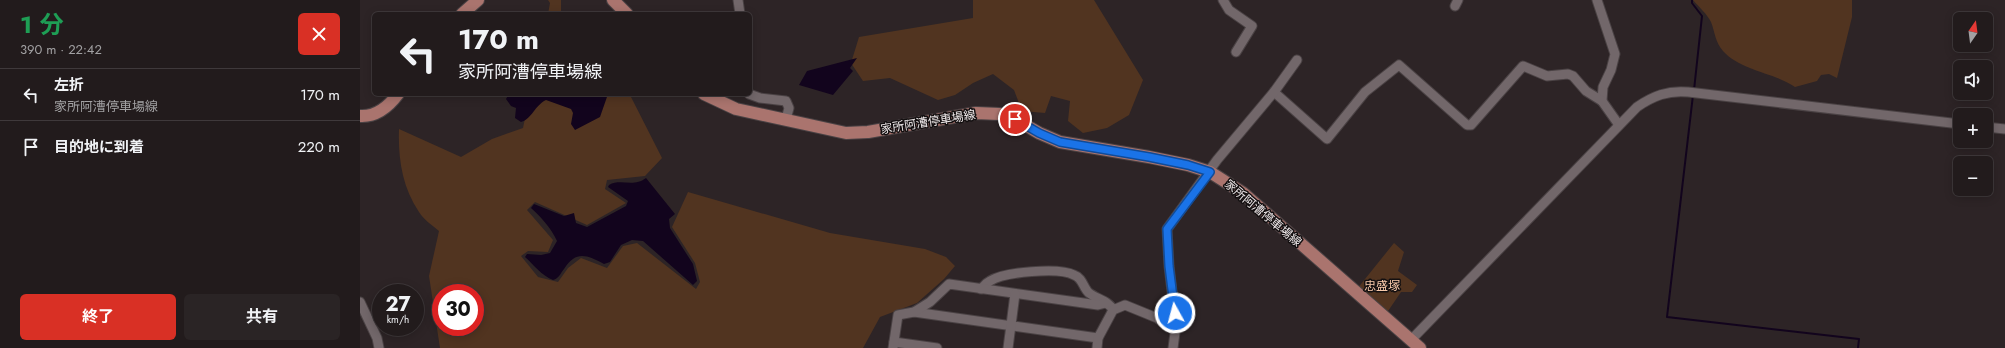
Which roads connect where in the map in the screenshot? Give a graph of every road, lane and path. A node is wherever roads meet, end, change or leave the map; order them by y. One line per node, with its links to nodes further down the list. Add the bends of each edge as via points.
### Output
1 (478, 0): 6 (main road)
2 (614, 0): 7 (main road)
3 (738, 0): 8 (street)
4 (1223, 0): 9 (street, via 1229,10 1252,26)
5 (1597, 0): 15 (street, via 1615,54 1603,87)
6 (464, 12)
7 (625, 12)
8 (740, 12)
9 (1236, 52)
10 (1297, 60): 11 (street)
11 (1274, 92): 15 (street, via 1328,139 1365,92 1399,64 1468,125 1471,125 1523,66 1547,76 1573,76 1586,91); 22 (street, via 1217,160)
12 (752, 95): 17 (street, via 786,101 790,108)
13 (396, 96): 16 (main road, via 385,108)
14 (708, 96): 17 (main road, 家所阿漕停車場線, via 736,109)
15 (1602, 101): 19 (street)
16 (360, 116)
17 (786, 119): 22 (main road, 家所阿漕停車場線, via 856,133 976,113 992,113 1015,119 1060,142 1149,157)
18 (1953, 123): 19 (street, via 1679,91 1650,99 1637,107)
19 (1619, 125): 32 (street)
20 (1993, 128): 21 (street)
21 (2005, 129)
22 (1210, 172): 30 (street, via 1167,229); 32 (main road, 家所阿漕停車場線, via 1243,193)
23 (981, 289): 24 (street); 26 (street, via 998,277 1057,271 1076,275 1088,292); 28 (street, via 949,284 934,299)
24 (1015, 294): 26 (street, via 1098,305); 29 (street)
25 (360, 302): 34 (street, via 377,338)
26 (1106, 303): 27 (street)
27 (1113, 310): 30 (street, via 1125,306 1157,318); 31 (street)
28 (914, 312): 29 (street); 33 (street, via 898,315)
29 (1011, 326): 31 (street); 36 (street)
30 (1175, 331): 38 (street)
31 (1098, 338): 37 (street)
32 (1416, 344)
33 (893, 345): 35 (street)
34 (378, 348)
35 (936, 348)
36 (1008, 348)
37 (1097, 348)
38 (1173, 348)

